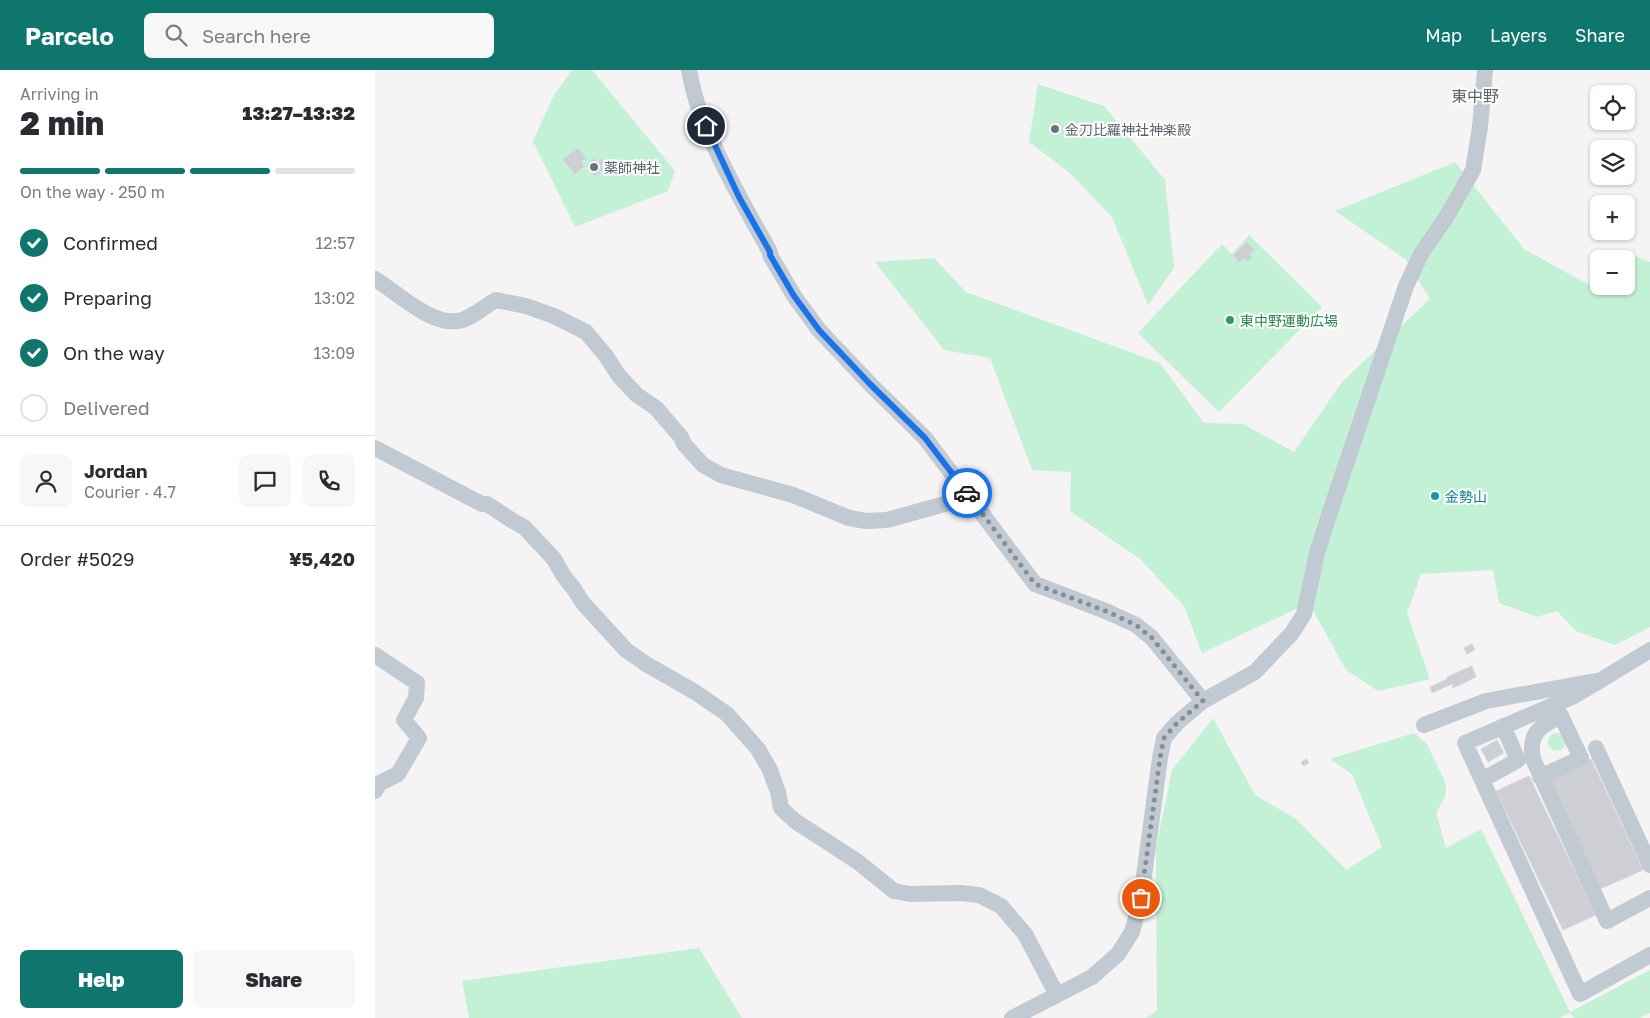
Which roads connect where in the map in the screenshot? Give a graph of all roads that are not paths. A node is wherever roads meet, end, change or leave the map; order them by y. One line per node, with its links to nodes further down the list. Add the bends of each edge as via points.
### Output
1 (689, 70): 5 (street, via 697,103 710,135 739,197 794,296 819,330 925,438)
2 (1485, 70): 9 (street, via 1473,170 1421,254 1406,286 1317,553 1304,614 1292,633 1255,672)
3 (375, 279): 5 (street, via 426,313 443,320 465,319 496,300 526,306 586,332 637,396 656,408 703,464 721,475 793,495 849,518 866,521 887,520)
4 (375, 448): 20 (street, via 524,526 554,559 583,604 626,650 727,714 758,749 770,770 781,808 795,821 894,891 979,895 1001,906 1025,934)
5 (970, 497): 9 (street, via 1035,584 1136,625 1152,638)
6 (1650, 650): 8 (street)
7 (375, 655): 16 (street, via 417,683 416,698 404,720 419,738 398,774 380,782)
8 (1601, 680): 10 (street); 11 (street, via 1486,701)
9 (1203, 701): 20 (street, via 1164,738 1141,898 1131,932 1118,954 1092,977)
10 (1558, 710): 12 (street); 13 (street); 14 (street, via 1533,738 1531,750)
11 (1424, 725)
12 (1503, 726): 15 (street, via 1518,760); 15 (street, via 1465,743)
13 (1581, 758): 14 (street); 17 (street, via 1596,749)
14 (1540, 777): 18 (street, via 1607,920)
15 (1481, 780): 19 (street, via 1580,994)
16 (375, 791)
17 (1650, 865)
18 (1650, 898)
19 (1650, 955)
20 (1057, 995): 21 (street)
21 (1012, 1018)

